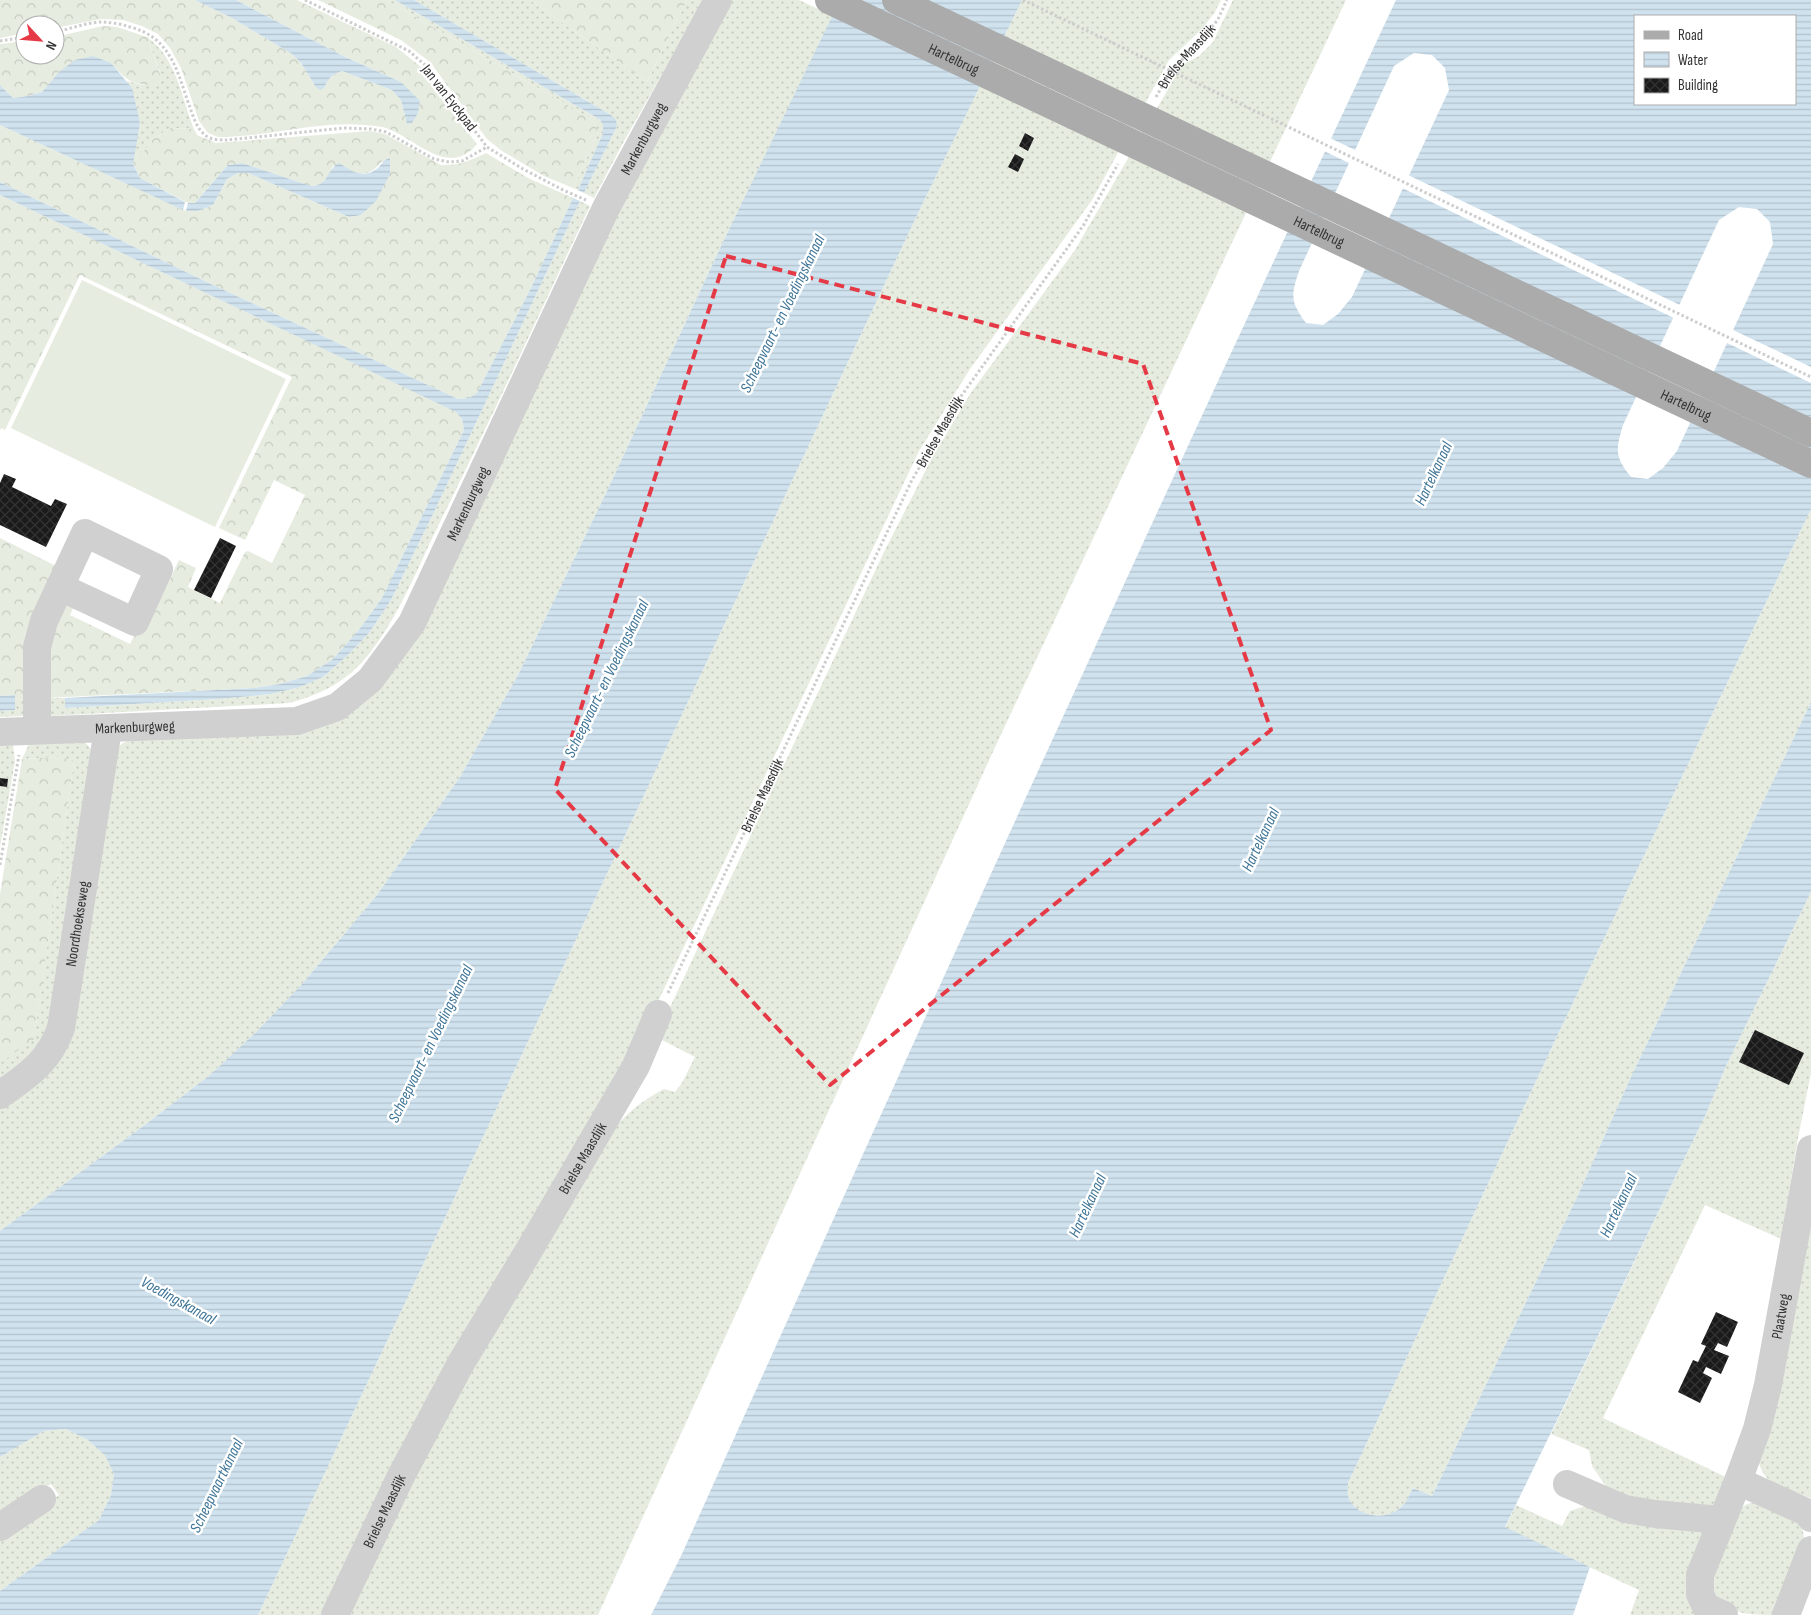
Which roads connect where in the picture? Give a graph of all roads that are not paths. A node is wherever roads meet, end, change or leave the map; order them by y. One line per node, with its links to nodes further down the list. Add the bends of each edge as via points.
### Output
1 (718, 0): 7 (street, Markenburgweg, via 606,208 412,623 370,680 337,707 297,721)
2 (829, 0): 5 (main road, Hartelbrug)
3 (896, 0): 4 (main road, Hartelbrug)
4 (1811, 433)
5 (1811, 464)
6 (60, 587): 8 (street, via 36,647)
7 (108, 729): 8 (street, Markenburgweg); 10 (street, Noordhoekseweg, via 61,1028 47,1056)
8 (20, 731)
9 (658, 1014): 19 (street, Brielse Maasdijk, via 636,1066 461,1362 401,1476)
10 (0, 1095)
11 (1811, 1149): 12 (street, Plaatweg, via 1768,1385 1757,1429)
12 (1738, 1481): 15 (street, via 1806,1512); 16 (street, Plaatweg)
13 (1567, 1484): 16 (street, via 1625,1509)
14 (42, 1498): 17 (street)
15 (1811, 1518)
16 (1722, 1520): 20 (street, Plaatweg, via 1700,1575 1700,1594 1706,1607)
17 (0, 1527)
18 (1811, 1550): 21 (street)
19 (335, 1615)
20 (1724, 1615)
21 (1786, 1615)

